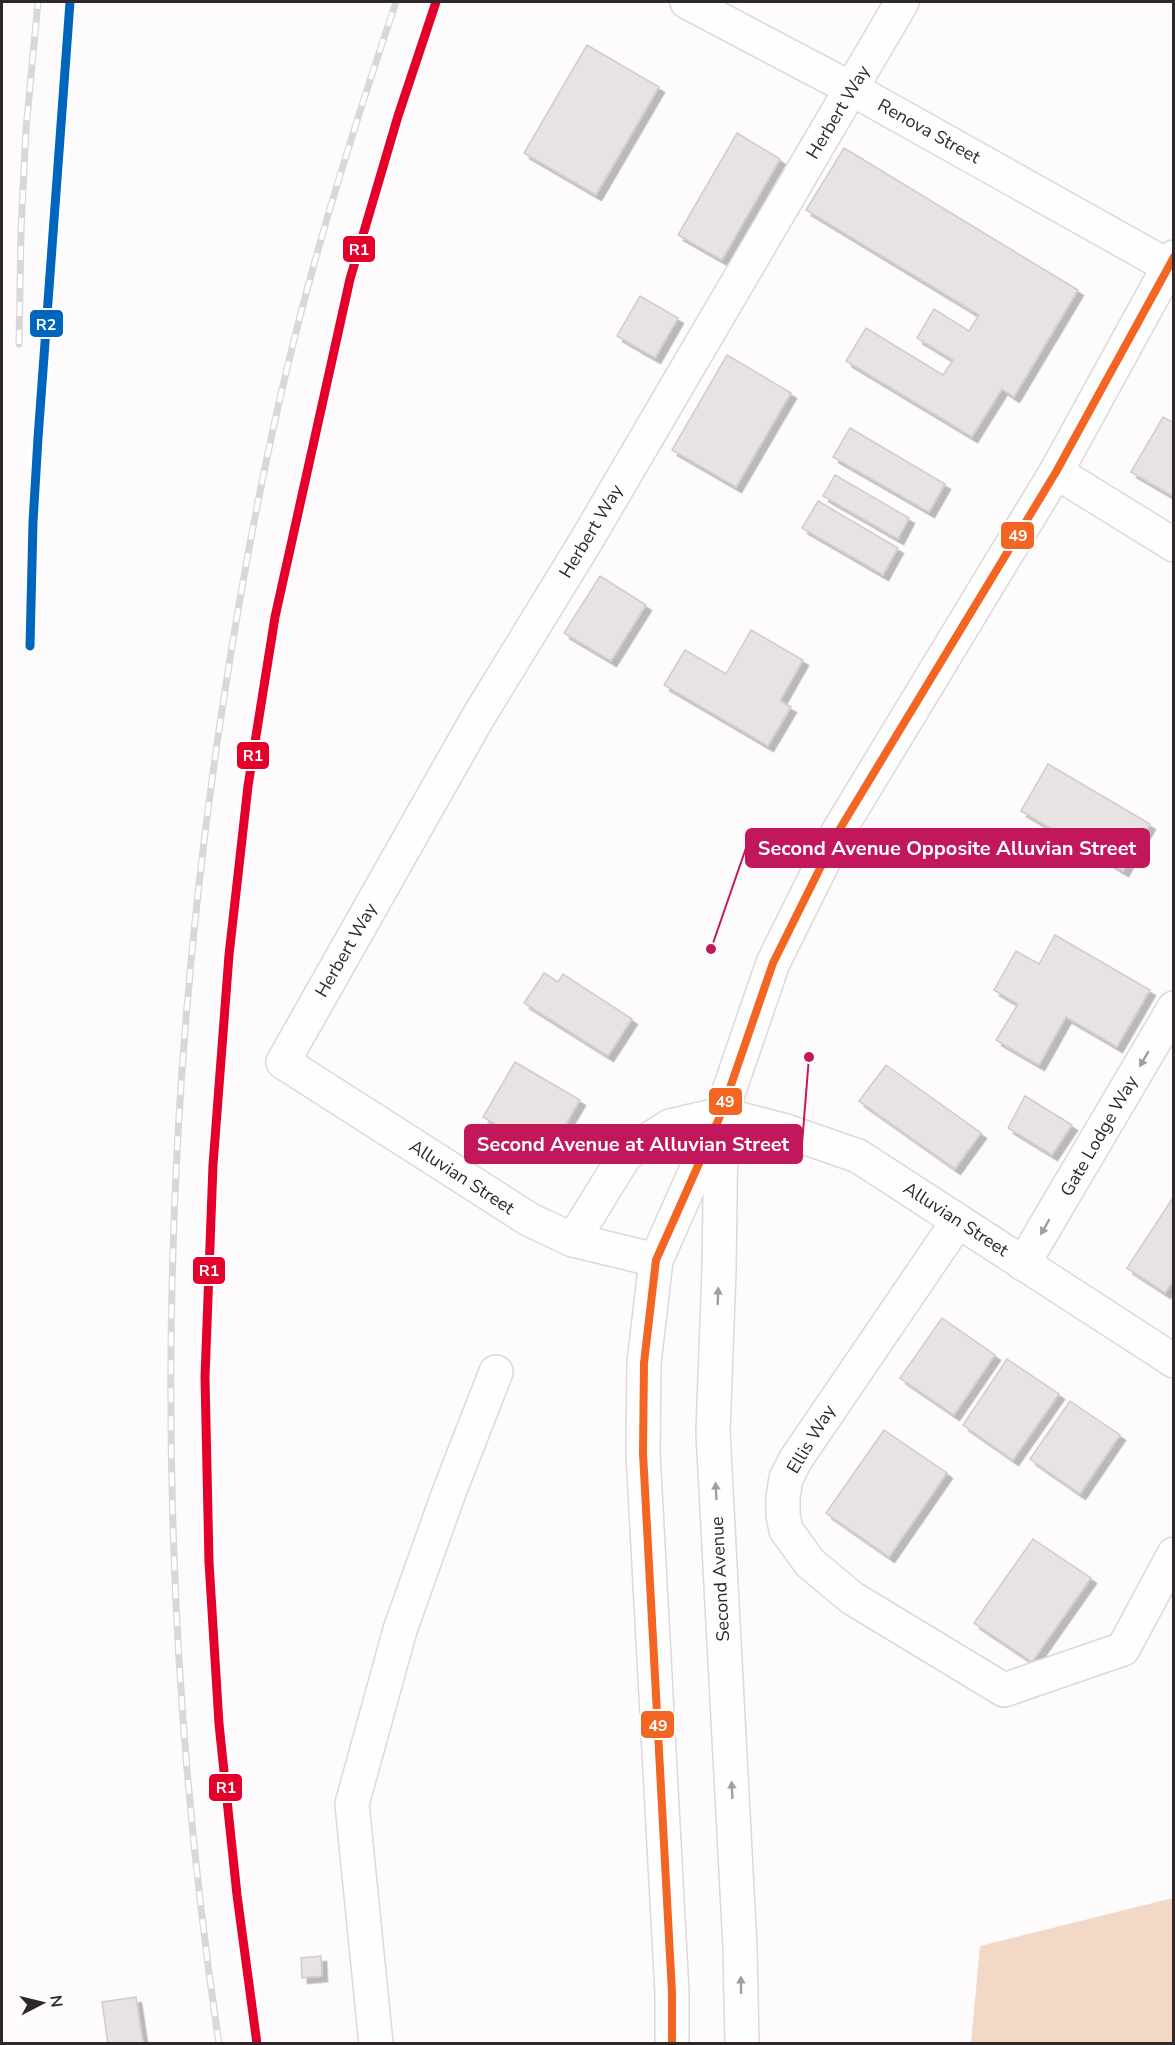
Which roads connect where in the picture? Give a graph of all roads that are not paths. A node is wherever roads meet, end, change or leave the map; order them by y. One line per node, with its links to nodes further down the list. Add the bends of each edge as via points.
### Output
1 (687, 2): 3 (main road, Renova Street)
2 (902, 2): 3 (main road, Herbert Way)
3 (852, 88): 4 (main road, Renova Street); 8 (main road, Herbert Way, via 586,542 477,719)
4 (1171, 261): 5 (main road, Second Avenue)
5 (1056, 472): 6 (main road); 9 (main road, Second Avenue, via 838,832 773,963)
6 (1173, 545)
7 (1173, 1008): 13 (main road, Gate Lodge Way, one-way to 13)
8 (283, 1062): 11 (main road, Alluvian Street, via 530,1220)
9 (721, 1114): 10 (main road, Alluvian Street, via 858,1156); 11 (main road, via 670,1126 626,1154); 12 (main road, Second Avenue); 19 (main road, Second Avenue, one-way to 9, via 713,1432)
10 (958, 1221): 13 (main road, Alluvian Street); 16 (main road, Ellis Way, via 796,1459 786,1478 783,1497 786,1530 810,1563 852,1598 1004,1690 1123,1649)
11 (573, 1240): 12 (main road, Alluvian Street)
12 (656, 1260): 18 (main road, Second Avenue, via 644,1363 643,1453)
13 (1023, 1264): 14 (main road, Alluvian Street)
14 (1173, 1361)
15 (496, 1372): 17 (main road, via 400,1630 352,1804)
16 (1168, 1564)
17 (376, 2043)
18 (672, 2043)
19 (742, 2043)

